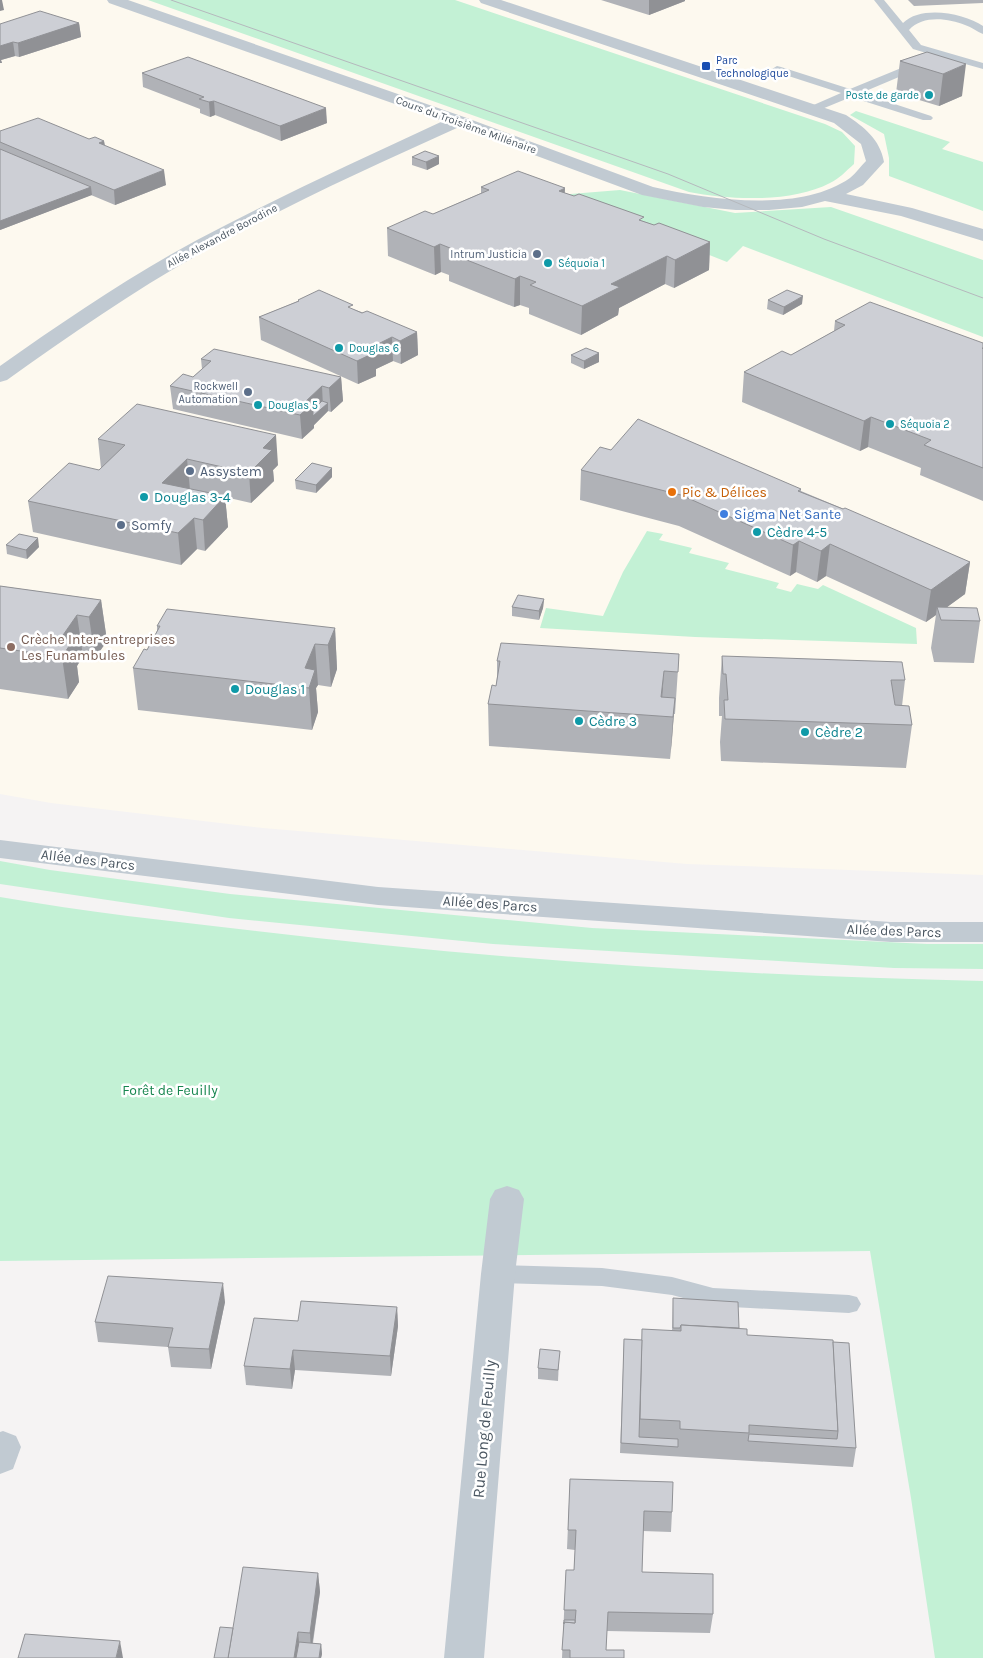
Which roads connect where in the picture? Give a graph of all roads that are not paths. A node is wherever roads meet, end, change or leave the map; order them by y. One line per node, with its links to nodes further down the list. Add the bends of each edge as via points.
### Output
1 (114, 0): 12 (street, Cours du Troisième Millénaire)
2 (486, 0): 10 (street)
3 (879, 0): 4 (lane)
4 (903, 30): 5 (lane, via 915,19 931,17 965,21); 6 (lane, via 918,47)
5 (983, 31)
6 (944, 54): 7 (lane); 9 (lane)
7 (983, 66)
8 (777, 68): 9 (lane)
9 (852, 93): 10 (lane); 11 (lane)
10 (813, 109): 13 (street, via 840,119 872,145 875,162)
11 (927, 118)
12 (458, 121): 14 (street, Cours du Troisième Millénaire, via 678,199 722,205 760,205); 17 (street, Allée Alexandre Borodine, via 327,181 203,244 82,317)
13 (863, 177): 14 (street, Cours du Troisième Millénaire, via 849,187); 15 (street, Cours du Troisième Millénaire, via 879,190)
14 (826, 196): 15 (street, Cours du Troisième Millénaire)
15 (925, 215): 16 (street, Cours du Troisième Millénaire)
16 (983, 235)
17 (0, 376)
18 (0, 849): 19 (street, Allée des Parcs, via 378,896 891,932)
19 (983, 932)
20 (507, 1199): 21 (street, Rue Long de Feuilly)
21 (498, 1274): 22 (lane, via 602,1277 672,1286 713,1297); 23 (street, Rue Long de Feuilly)
22 (848, 1304)
23 (464, 1658)

